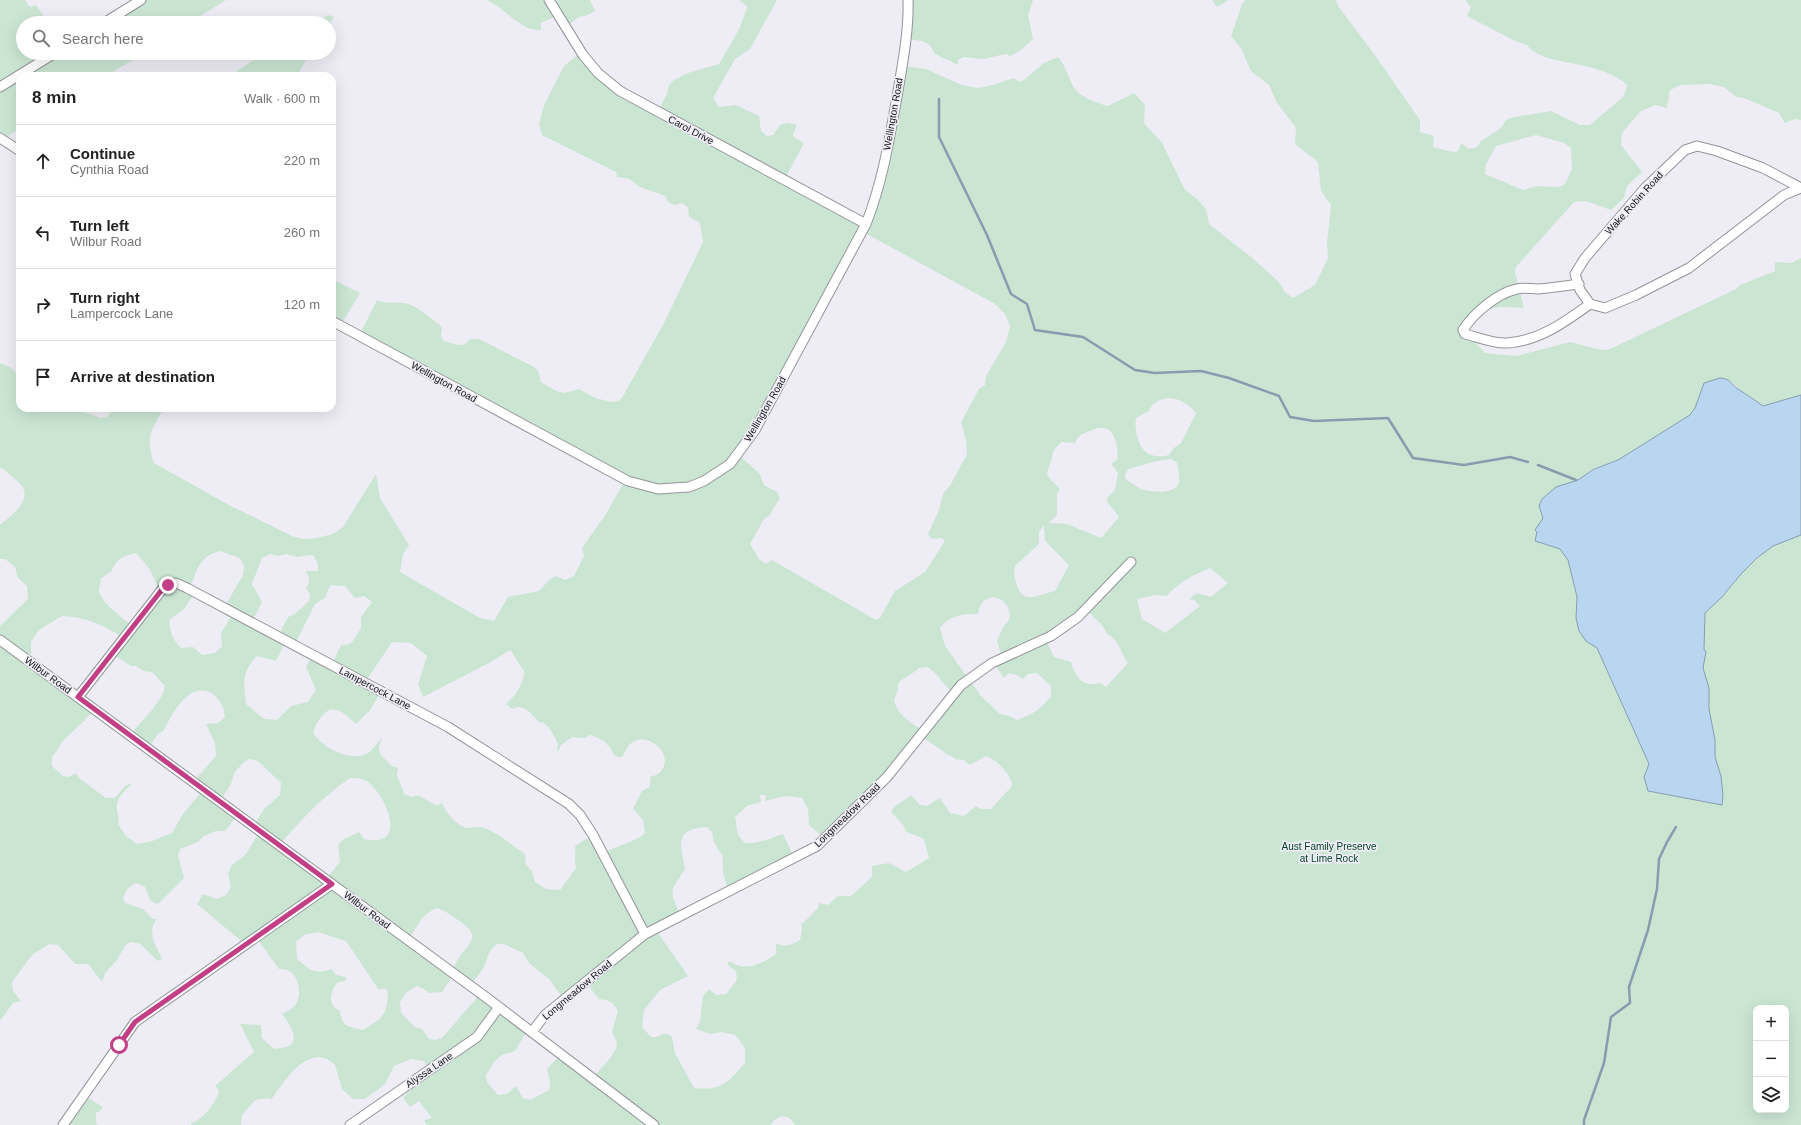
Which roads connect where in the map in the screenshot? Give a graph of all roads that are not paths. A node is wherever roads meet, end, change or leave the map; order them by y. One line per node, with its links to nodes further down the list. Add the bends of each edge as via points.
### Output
1 (141, 0): 4 (street)
2 (549, 0): 12 (street, Carol Drive, via 583,55 598,73 620,91)
3 (908, 0): 12 (street, Wellington Road, via 902,62 884,168)
4 (115, 16)
5 (44, 60): 6 (street)
6 (24, 72)
7 (16, 77): 8 (street)
8 (0, 87)
9 (0, 138): 10 (street)
10 (16, 148)
11 (1801, 188): 13 (street, Wake Robin Road, via 1763,168 1717,151 1698,146 1685,150 1645,188 1585,258 1575,274); 14 (street, Wake Robin Road, via 1784,195 1689,268 1605,308)
12 (866, 224): 15 (street, Wellington Road, via 755,430 730,464 690,487 658,489 628,481)
13 (1579, 284): 14 (street, via 1580,290); 14 (street, via 1553,288 1517,288 1484,306 1463,330 1465,334 1506,343 1537,337 1565,322)
14 (1590, 304)
15 (336, 323)
16 (1131, 562): 20 (street, Longmeadow Road, via 1078,617 1051,636 992,663 961,685 887,776 817,846)
17 (0, 640): 18 (street, Wilbur Road)
18 (78, 697): 19 (street, Wilbur Road); 20 (street, Lampercock Lane, via 164,587 176,583 448,727 569,804 593,835)
19 (332, 884): 21 (street, Wilbur Road); 23 (street, via 135,1022)
20 (645, 934): 22 (street, Longmeadow Road, via 545,1015)
21 (499, 1007): 22 (street, Wilbur Road); 24 (street, Alyssa Lane, via 477,1037)
22 (532, 1032): 25 (street, Wilbur Road)
23 (63, 1125)
24 (350, 1125)
25 (654, 1125)

